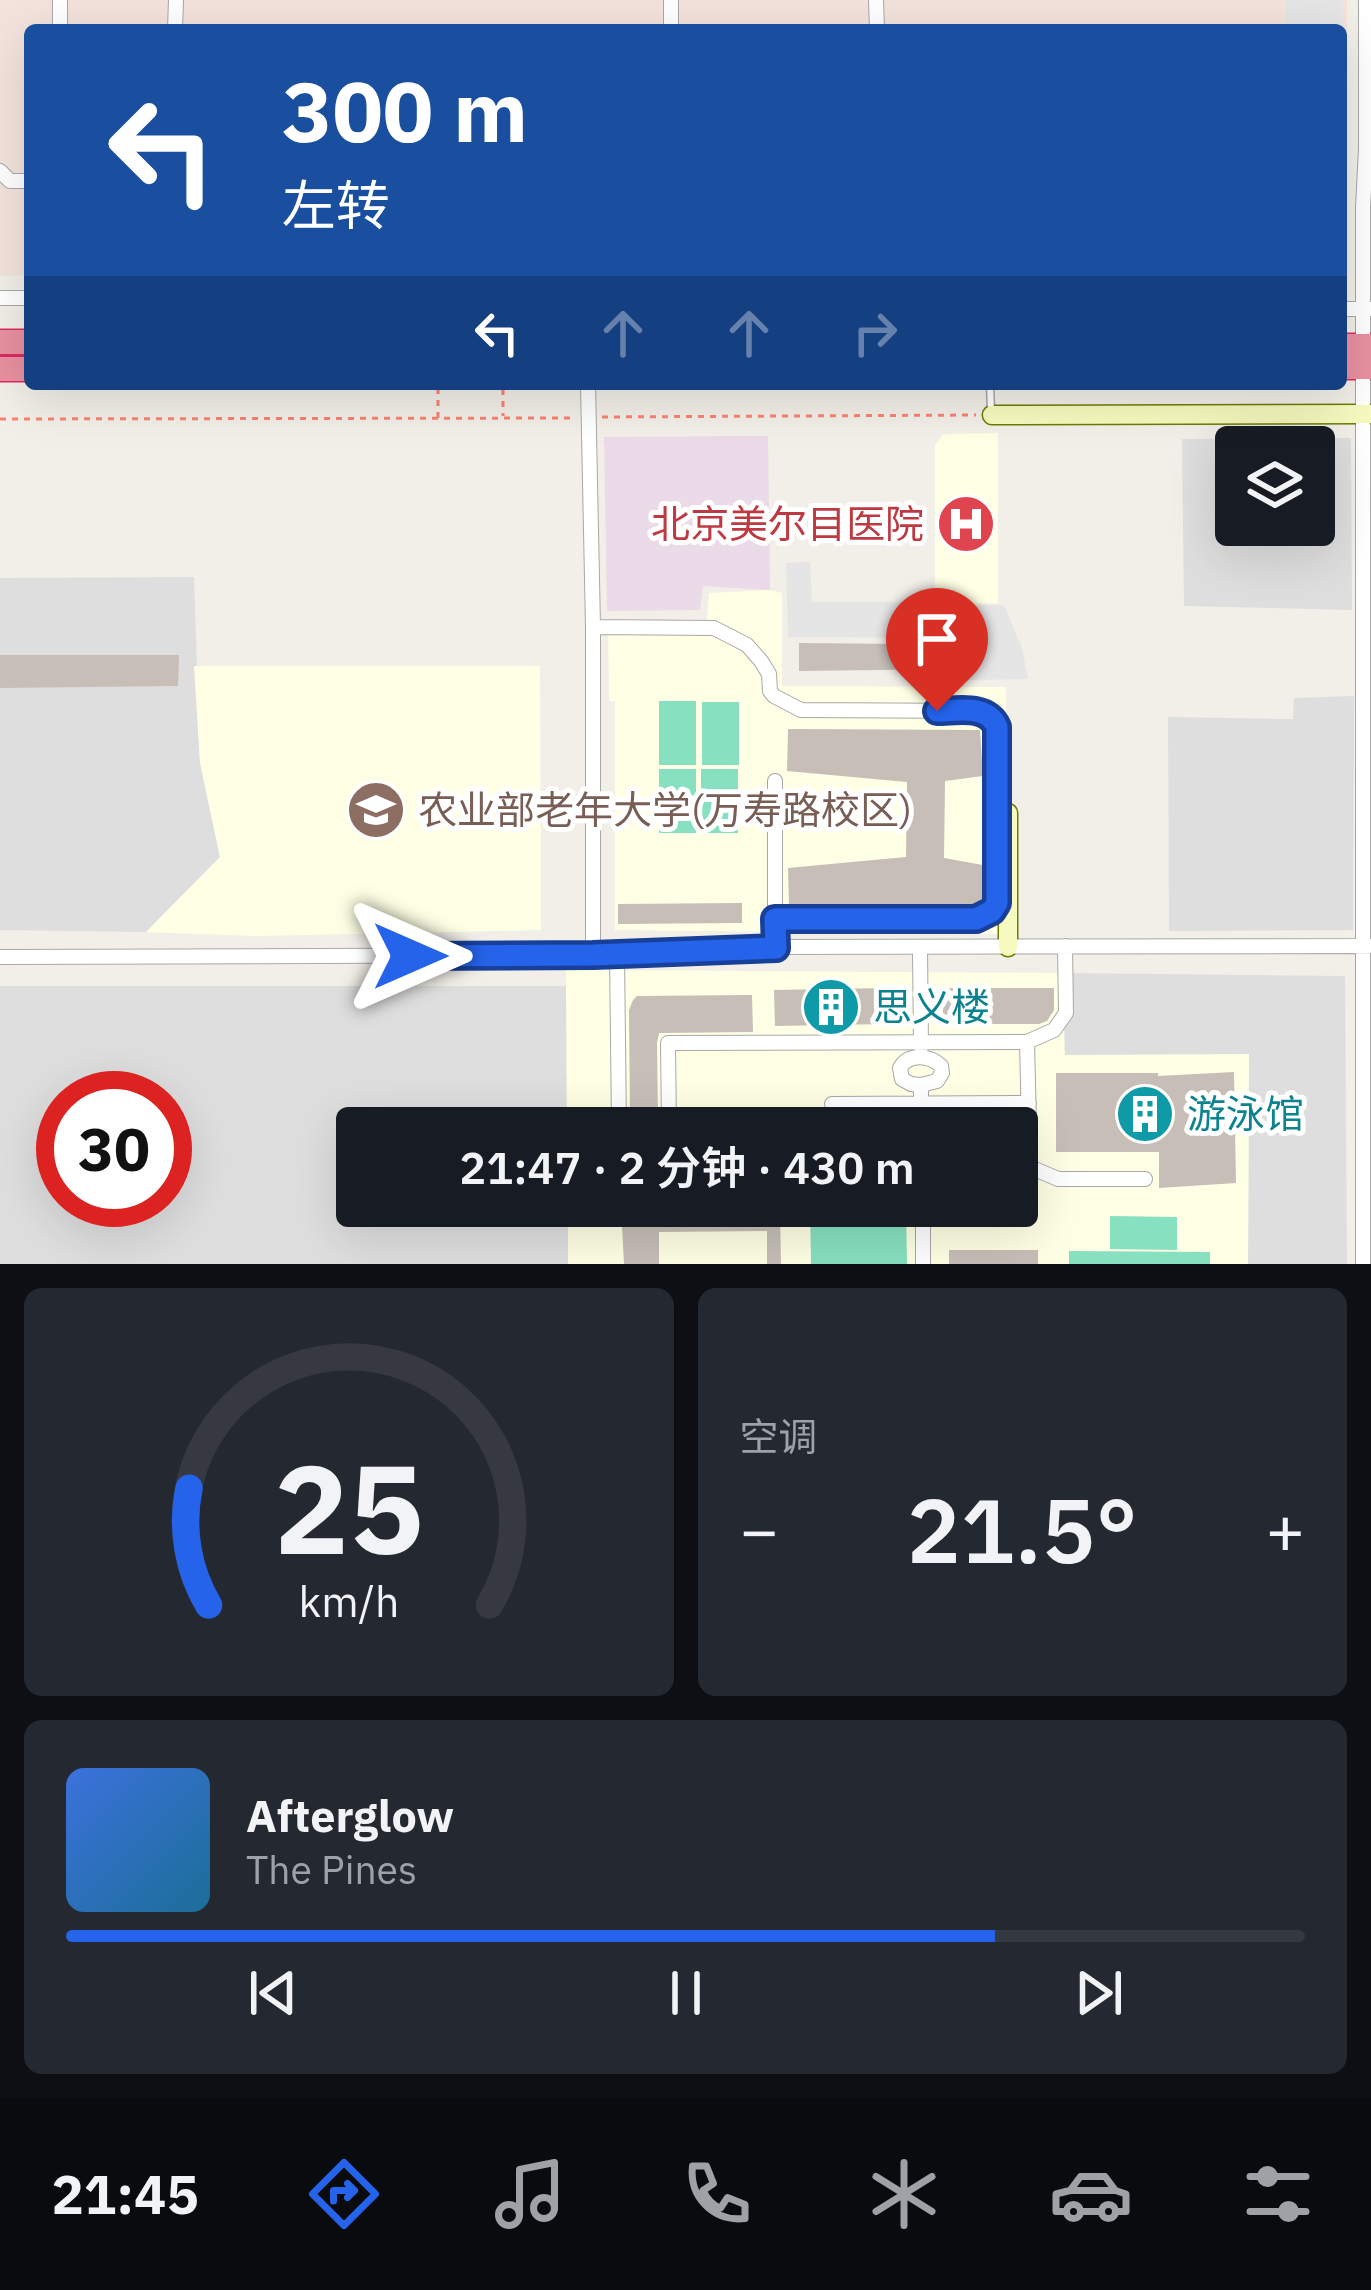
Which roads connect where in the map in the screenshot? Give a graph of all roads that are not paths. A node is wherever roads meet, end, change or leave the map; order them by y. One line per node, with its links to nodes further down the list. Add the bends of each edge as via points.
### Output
1 (1366, 0): 4 (street)
2 (5, 176): 3 (lane)
3 (0, 195)
4 (1367, 309): 5 (street)
5 (1358, 357): 8 (street)
6 (588, 390): 10 (street)
7 (990, 390): 9 (lane)
8 (1367, 414): 9 (street); 15 (street)
9 (992, 415)
10 (593, 627): 13 (street, via 714,628 747,645 774,696 801,710 982,711 993,718 992,911 976,919); 20 (street)
11 (775, 781): 13 (street)
12 (1008, 812): 17 (street)
13 (775, 919): 18 (street)
14 (1065, 946): 15 (street); 17 (street); 22 (street, via 1066,1013 1054,1030)
15 (1367, 946): 35 (street)
16 (920, 947): 17 (street); 18 (street); 23 (street)
17 (1008, 947)
18 (776, 948): 19 (street)
19 (617, 953): 20 (street); 28 (street)
20 (593, 955): 21 (street)
21 (0, 957)
22 (1027, 1042): 23 (street); 25 (street)
23 (921, 1050): 24 (street, via 942,1072); 24 (street, via 900,1072); 29 (street, via 668,1043)
24 (921, 1085): 27 (street)
25 (1028, 1103): 27 (street); 30 (street)
26 (832, 1104): 27 (street)
27 (921, 1104)
28 (620, 1107)
29 (669, 1107)
30 (1028, 1107)
31 (1038, 1173): 32 (street)
32 (1145, 1179)
33 (923, 1227): 34 (street)
34 (923, 1264)
35 (1363, 1264)

